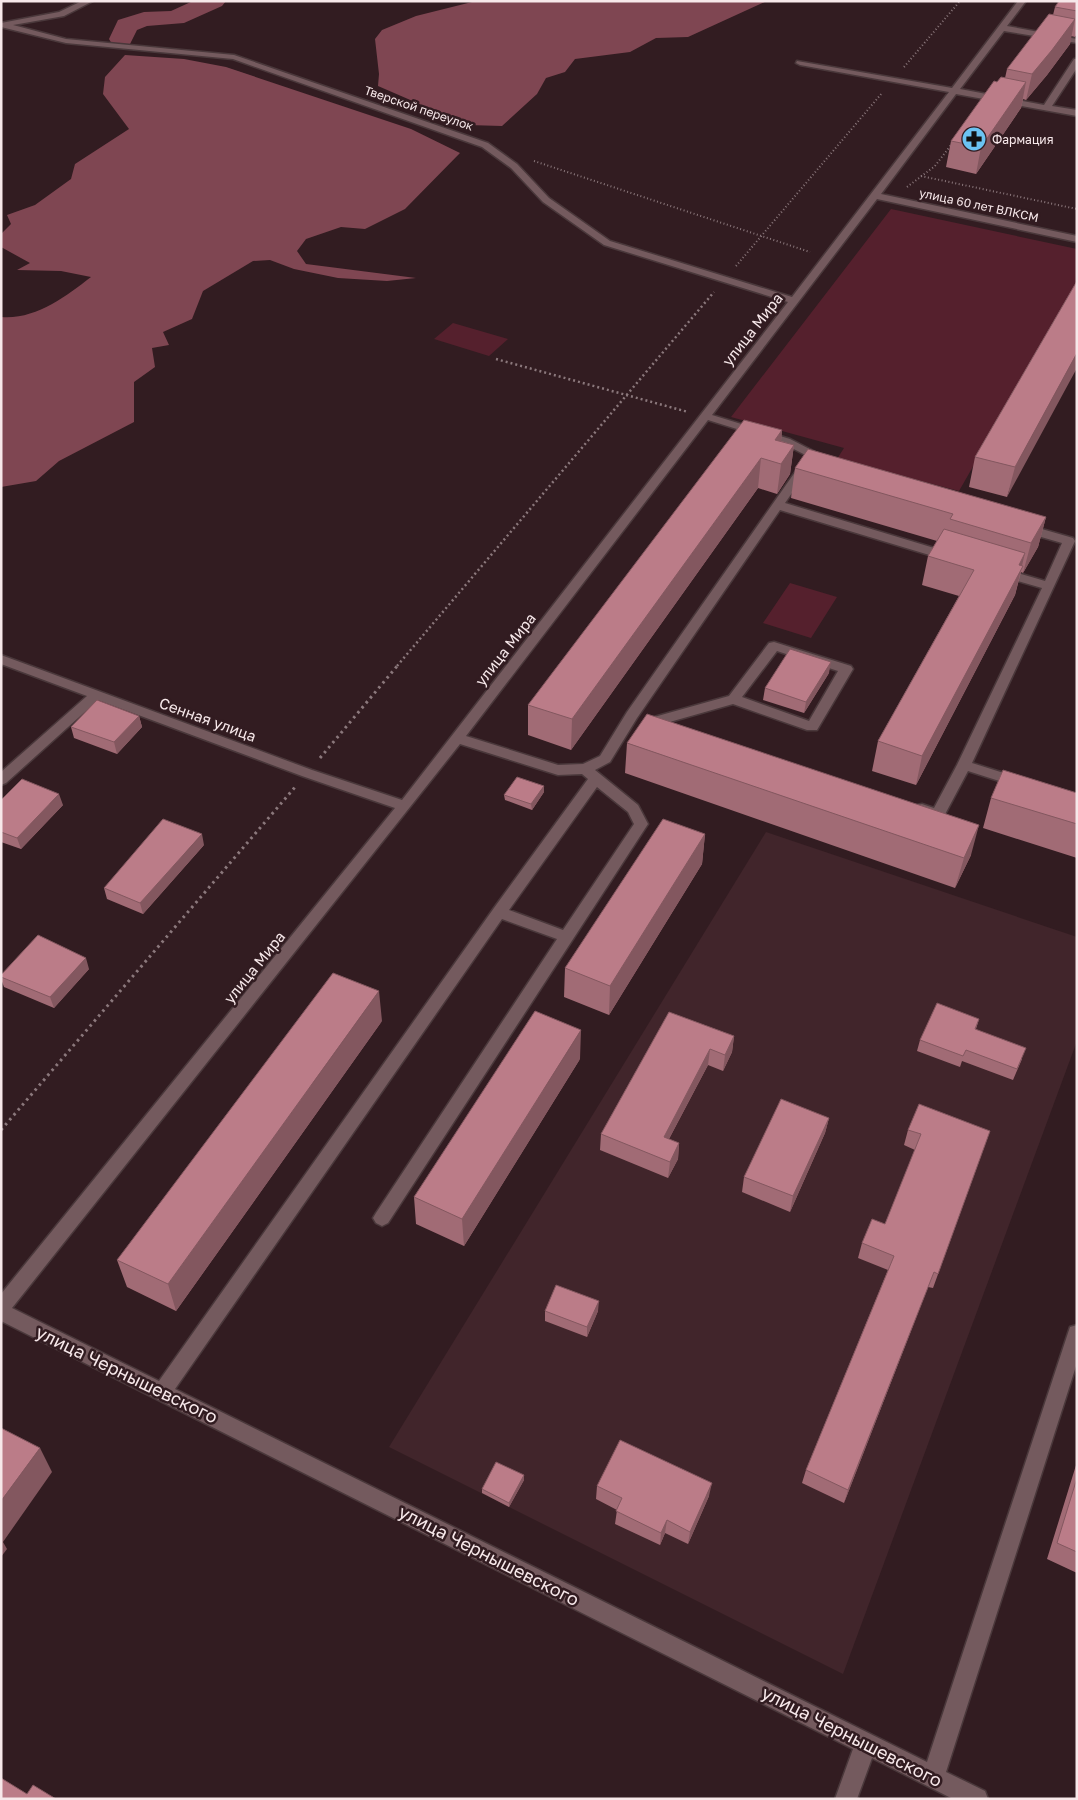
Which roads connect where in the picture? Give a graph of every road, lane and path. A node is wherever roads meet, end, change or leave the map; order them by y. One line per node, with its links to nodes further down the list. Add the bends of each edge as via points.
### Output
1 (89, 1): 4 (street, via 61,14)
2 (960, 1): 9 (path)
3 (1022, 1): 5 (street, улица Мира)
4 (1, 26): 20 (street, Тверской переулок, via 66,41 234,57 457,135 485,145 514,166 546,200 607,243)
5 (1002, 28): 6 (street); 10 (street, улица Мира)
6 (1077, 41)
7 (1077, 61): 11 (street)
8 (800, 63): 9 (street)
9 (893, 80): 10 (street); 17 (path)
10 (954, 91): 11 (street); 15 (street, улица Мира)
11 (1047, 107): 12 (street)
12 (1077, 113)
13 (531, 160): 17 (path)
14 (921, 176): 16 (path)
15 (875, 196): 18 (street, улица 60 лет ВЛКСМ); 19 (street, улица Мира)
16 (1077, 209)
17 (762, 236): 19 (path); 20 (path)
18 (1077, 239)
19 (828, 258): 21 (street, улица Мира)
20 (725, 280): 21 (street, Тверской переулок); 23 (path)
21 (794, 301): 24 (street, улица Мира)
22 (496, 359): 23 (path)
23 (626, 396): 24 (path); 40 (path)
24 (705, 416): 25 (street, via 786,441); 38 (street, улица Мира)
25 (813, 454): 26 (street); 27 (street)
26 (837, 469)
27 (778, 505): 29 (street); 35 (street)
28 (1013, 524): 31 (street, via 1069,541)
29 (965, 561)
30 (993, 569): 31 (street)
31 (1049, 586): 39 (street)
32 (1, 659): 33 (street, Сенная улица)
33 (96, 695): 40 (street, Сенная улица); 42 (street)
34 (734, 699): 34 (street, via 774,646 846,669 812,727); 36 (street)
35 (632, 715): 36 (street); 41 (street, via 605,760)
36 (652, 722): 37 (street)
37 (681, 731)
38 (457, 738): 41 (street, via 558,770); 45 (street, улица Мира)
39 (964, 765): 43 (street); 44 (street, via 938,814)
40 (307, 773): 45 (street, Сенная улица); 48 (path)
41 (590, 774): 46 (street); 47 (street, via 633,809 641,824)
42 (1, 780)
43 (1030, 786)
44 (909, 805)
45 (405, 806): 50 (street, улица Мира)
46 (499, 912): 47 (street); 53 (street)
47 (567, 937): 49 (street)
48 (1, 1130)
49 (382, 1218)
50 (1, 1308)
51 (1, 1312): 53 (street, улица Чернышевского)
52 (1077, 1333): 55 (street)
53 (162, 1392): 54 (street, улица Чернышевского)
54 (866, 1743): 55 (street, улица Чернышевского); 56 (street)
55 (933, 1777): 57 (street, улица Чернышевского)
56 (846, 1799)
57 (977, 1799)

